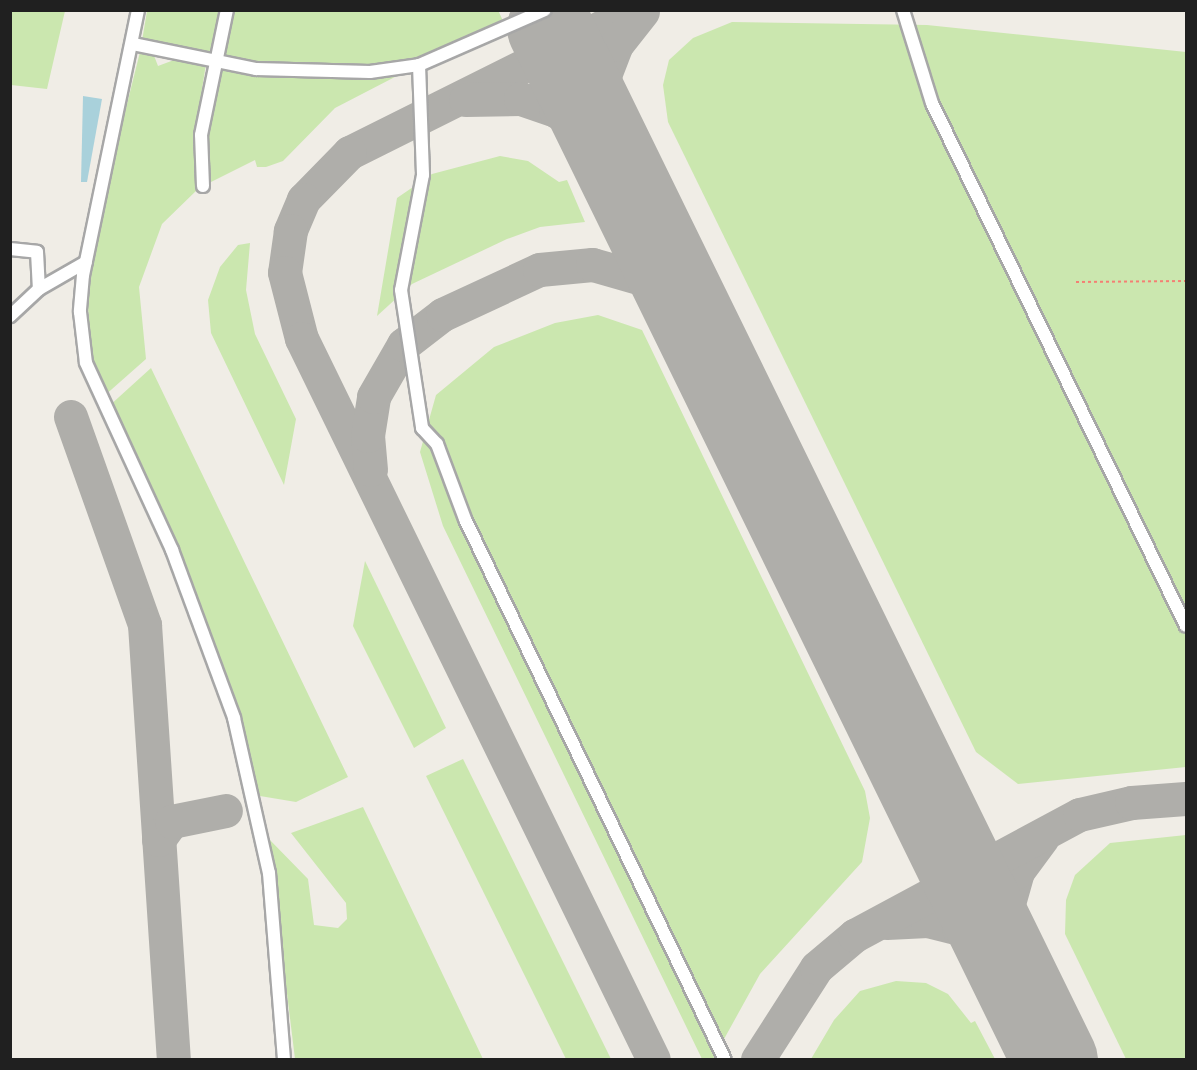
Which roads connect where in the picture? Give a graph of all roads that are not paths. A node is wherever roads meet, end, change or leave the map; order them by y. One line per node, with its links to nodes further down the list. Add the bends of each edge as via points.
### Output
1 (138, 10): 5 (lane)
2 (227, 10): 6 (lane)
3 (545, 10): 7 (lane)
4 (903, 10): 13 (lane, via 932,103)
5 (134, 44): 6 (lane); 10 (lane)
6 (213, 62): 7 (lane, via 290,74); 8 (lane, via 201,135)
7 (419, 65): 15 (lane, via 423,175 401,290 422,428 436,444 476,540)
8 (203, 186)
9 (10, 249): 11 (lane, via 37,252)
10 (86, 262): 11 (lane); 14 (lane, via 80,312 86,363 206,635 257,805 269,873)
11 (39, 289): 12 (lane)
12 (10, 316)
13 (1186, 627)
14 (284, 1059)
15 (725, 1059)

